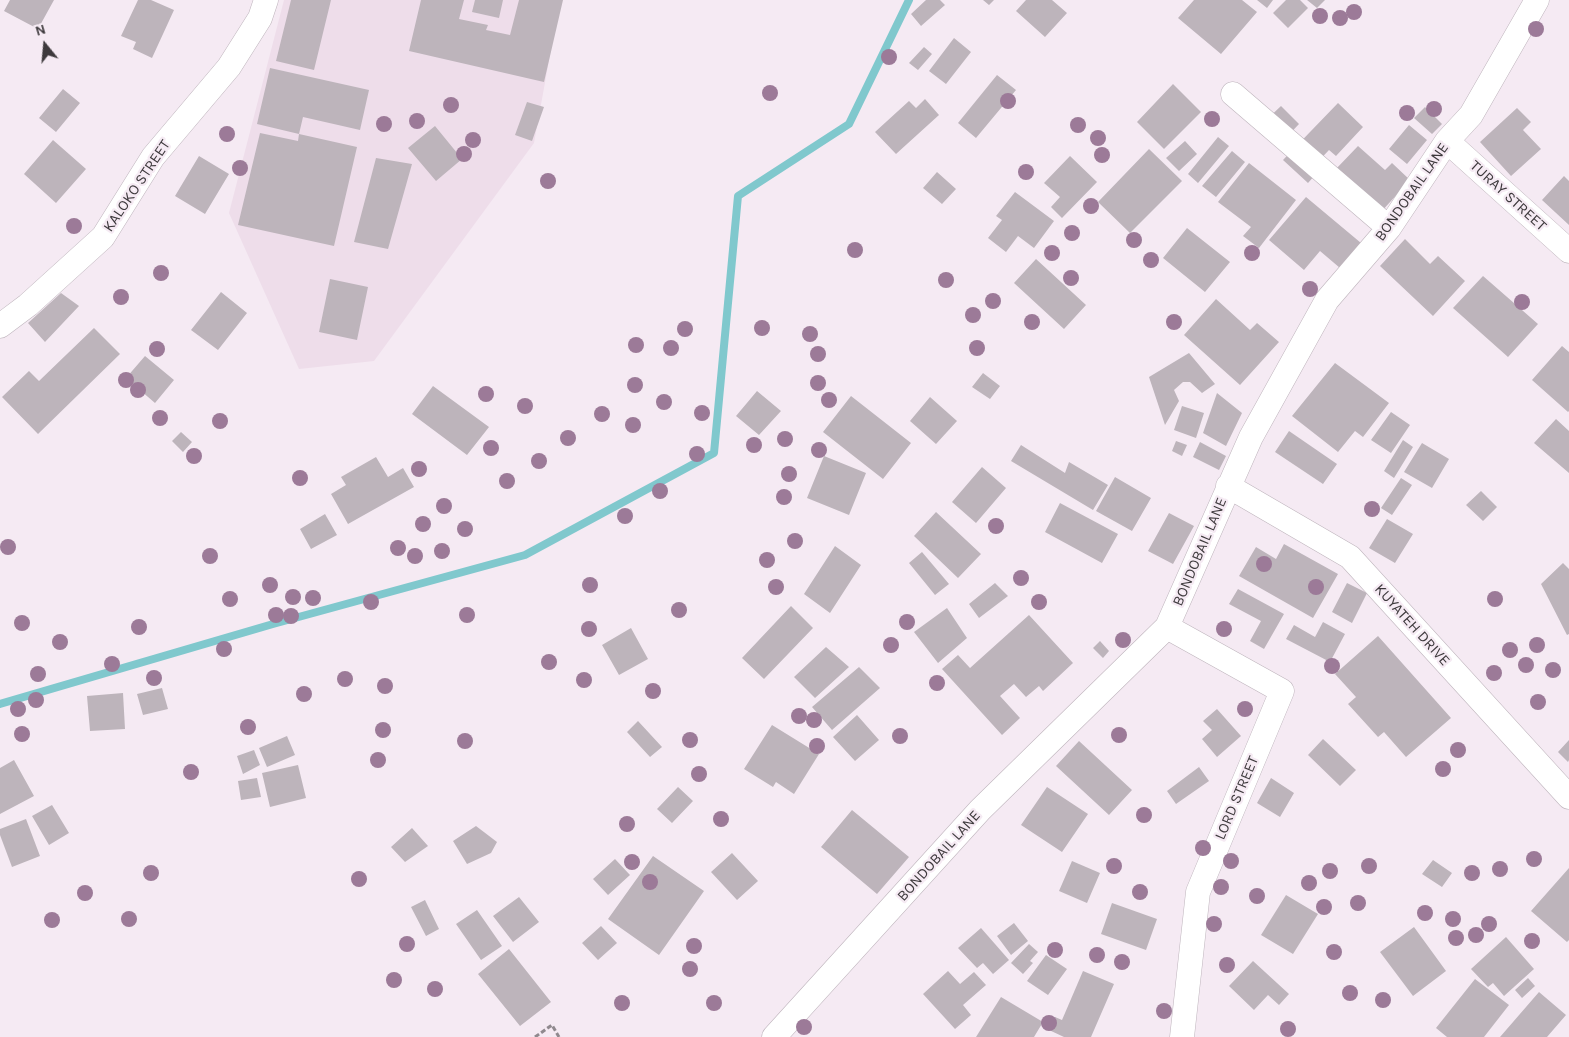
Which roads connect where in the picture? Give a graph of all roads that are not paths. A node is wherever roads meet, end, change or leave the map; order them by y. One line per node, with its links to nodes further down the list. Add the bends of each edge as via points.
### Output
1 (266, 0): 7 (street, KALOKO STREET, via 260,18 228,67 153,157 103,237)
2 (1537, 0): 4 (street, BONDOBAIL LANE, via 1471,115)
3 (1233, 94): 5 (street)
4 (1447, 141): 5 (street, BONDOBAIL LANE); 6 (street, TURAY STREET)
5 (1389, 228): 8 (street, BONDOBAIL LANE, via 1327,300 1251,437)
6 (1569, 250)
7 (0, 326)
8 (1228, 486): 9 (street, BONDOBAIL LANE); 10 (street, KUYATEH DRIVE, via 1350,558)
9 (1167, 627): 11 (street, BONDOBAIL LANE, via 980,810); 12 (street, LORD STREET, via 1282,691 1198,892)
10 (1569, 797)
11 (774, 1037)
12 (1182, 1037)

